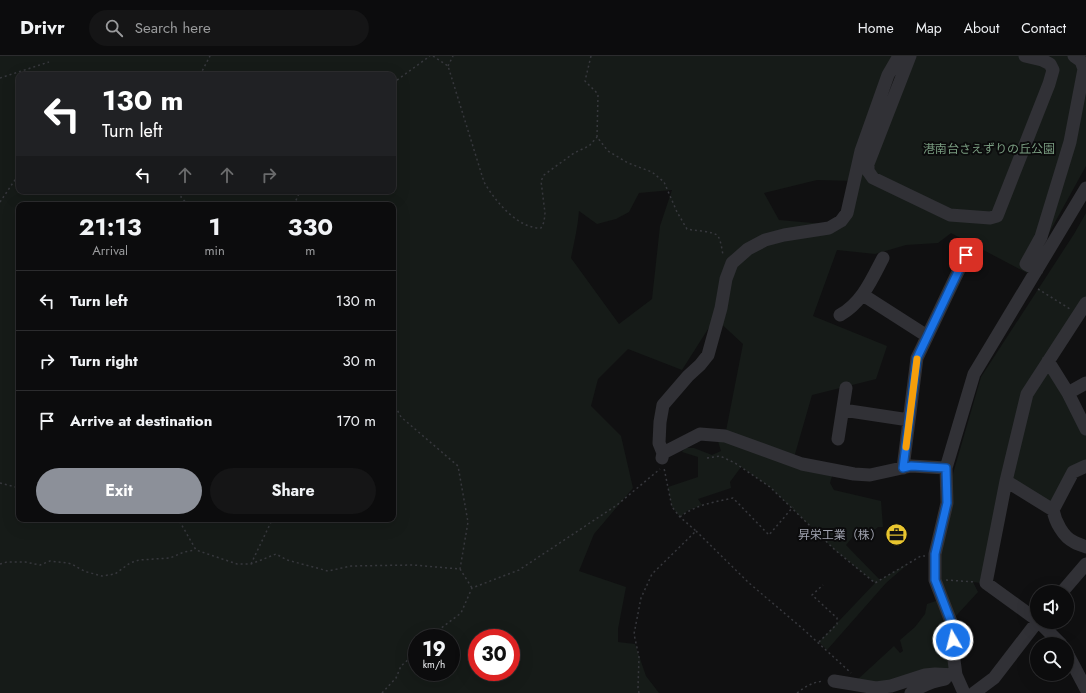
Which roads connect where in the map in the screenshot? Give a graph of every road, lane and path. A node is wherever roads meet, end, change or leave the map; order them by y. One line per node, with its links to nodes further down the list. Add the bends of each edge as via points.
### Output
1 (210, 56): 13 (path)
2 (430, 56): 16 (path)
3 (433, 56): 11 (path)
4 (453, 56): 11 (path)
5 (592, 56): 17 (path, via 584,81 598,94)
6 (899, 56): 40 (street, via 888,75 869,126 847,213 841,221 829,228 765,240 748,249 732,263 708,354 663,405 659,443)
7 (910, 56): 8 (street, via 868,164 868,171 873,178 950,215 990,218 997,216 1053,70 1050,64 1042,60)
8 (1024, 56)
9 (1074, 56): 24 (street, via 1081,61 1084,69 1070,142 1041,237 1026,264)
10 (49, 62): 12 (path)
11 (448, 66): 17 (path, via 484,182 499,204 518,221 533,229 541,228 544,222 541,181 544,175 574,153 589,146)
12 (18, 72)
13 (202, 72)
14 (16, 73): 15 (path)
15 (0, 78)
16 (396, 82)
17 (597, 136): 22 (path, via 608,151 628,164 652,172 664,182 687,229 714,233 719,237)
18 (16, 178): 20 (path)
19 (1086, 188): 24 (street)
20 (0, 202)
21 (966, 255): 30 (street)
22 (724, 257)
23 (883, 258): 26 (street)
24 (1037, 270): 25 (street)
25 (1029, 283): 28 (path); 44 (street, via 974,374)
26 (863, 295): 29 (street); 30 (street)
27 (1086, 303): 28 (street)
28 (1079, 314): 31 (street)
29 (840, 315)
30 (927, 336): 37 (street, via 917,358)
31 (1048, 361): 34 (street); 45 (street, via 1027,394)
32 (1086, 383): 34 (street)
33 (846, 388): 36 (street)
34 (1068, 393): 38 (street)
35 (396, 408): 60 (path, via 401,417 458,466 468,522)
36 (843, 410): 37 (street); 39 (street)
37 (909, 420): 43 (street)
38 (1086, 429)
39 (838, 439)
40 (662, 456): 43 (street, via 700,434 716,434 802,464 854,474 870,475); 50 (path, via 672,508); 65 (path, via 663,466 617,505 519,570)
41 (706, 458): 48 (path, via 720,456 735,463 770,487)
42 (1086, 466): 49 (street, via 1073,472)
43 (903, 468): 44 (street)
44 (946, 468): 56 (street, via 947,503)
45 (1006, 481): 49 (street); 66 (street, via 986,582)
46 (0, 484): 47 (path)
47 (16, 487)
48 (792, 507): 50 (path, via 769,535 733,498 702,505); 56 (path, via 835,550 875,583 921,556)
49 (1053, 510): 54 (street, via 1062,531 1072,542)
50 (680, 517): 53 (path)
51 (180, 522): 55 (path)
52 (271, 522): 58 (path)
53 (696, 531): 71 (path, via 749,583); 79 (path, via 652,574 640,598 634,634 639,657)
54 (1086, 546)
55 (196, 550): 57 (path, via 170,558 139,560 115,574 102,576 72,564 50,561 40,565 25,562); 58 (path, via 237,564)
56 (935, 554): 74 (street, via 935,580 953,627)
57 (0, 564)
58 (252, 564): 60 (path, via 276,554 287,560 328,571 351,566 413,565)
59 (1086, 564): 64 (street)
60 (460, 569): 65 (path)
61 (940, 579): 62 (path)
62 (977, 582)
63 (823, 585): 71 (path, via 812,595 837,618 837,624)
64 (1068, 585)
65 (472, 588): 67 (path, via 460,613)
66 (1030, 615)
67 (440, 629)
68 (1032, 629): 83 (street, via 994,678)
69 (1046, 629): 70 (street)
70 (1054, 637)
71 (819, 642): 76 (path)
72 (408, 660): 78 (path)
73 (1074, 667): 77 (street)
74 (956, 675): 76 (street, via 925,675 891,686); 81 (street, via 920,687); 82 (street)
75 (834, 681): 76 (street); 80 (path, via 814,682)
76 (863, 686)
77 (1086, 690): 84 (street)
78 (382, 693)
79 (639, 693)
80 (797, 693)
81 (911, 693)
82 (964, 693)
83 (974, 693)
84 (1082, 693)

